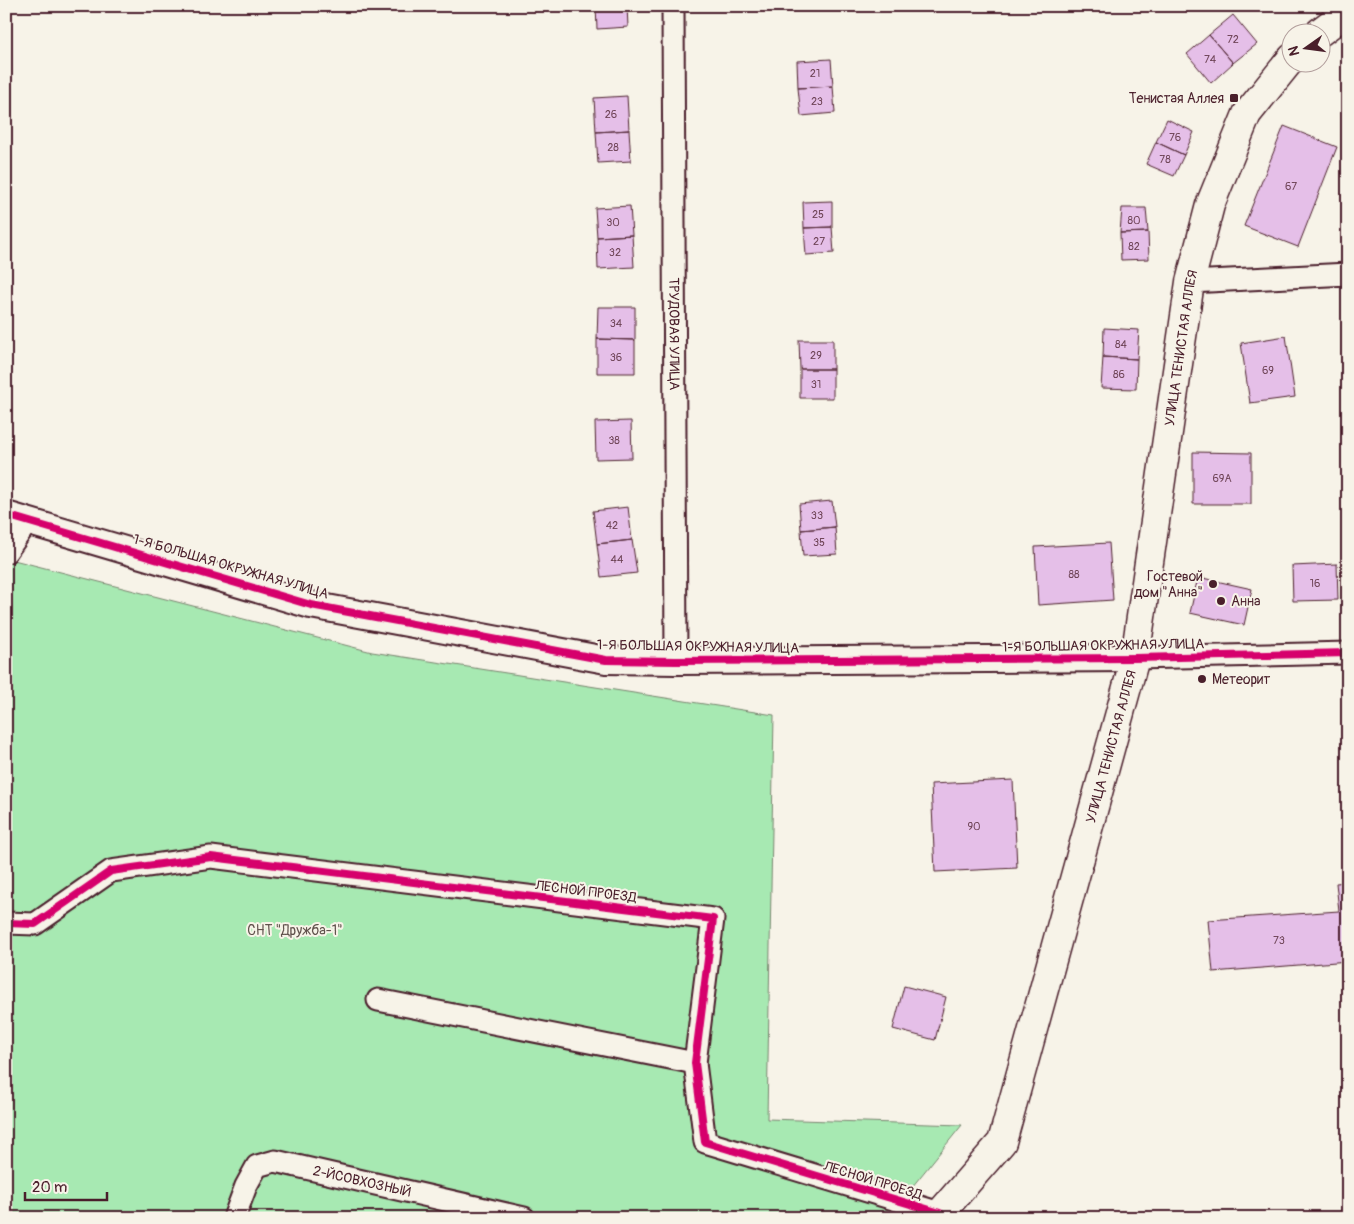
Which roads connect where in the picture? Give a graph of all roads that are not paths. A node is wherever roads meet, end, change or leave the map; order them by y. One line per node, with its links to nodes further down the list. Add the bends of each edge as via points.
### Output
1 (673, 6): 11 (street, ТРУДОВАЯ УЛИЦА)
2 (1348, 11): 3 (main road)
3 (1332, 23)
4 (1282, 71): 6 (main road, УЛИЦА ТЕНИСТАЯ АЛЛЕЯ, via 1248,114 1210,205)
5 (1348, 274): 6 (street)
6 (1190, 282): 10 (main road, УЛИЦА ТЕНИСТАЯ АЛЛЕЯ)
7 (18, 517): 8 (street); 11 (street, 1-Я БОЛЬШАЯ ОКРУЖНАЯ УЛИЦА, via 311,604 606,660)
8 (6, 552)
9 (1348, 653): 10 (street, 1-Я БОЛЬШАЯ ОКРУЖНАЯ УЛИЦА)
10 (1134, 658): 11 (street, 1-Я БОЛЬШАЯ ОКРУЖНАЯ УЛИЦА); 15 (main road, УЛИЦА ТЕНИСТАЯ АЛЛЕЯ, via 1002,1142)
11 (676, 661)
12 (6, 923): 14 (street, ЛЕСНОЙ ПРОЕЗД, via 35,924 112,871 211,857 713,920)
13 (378, 1000): 14 (street)
14 (695, 1063): 15 (street, ЛЕСНОЙ ПРОЕЗД, via 705,1142)
15 (938, 1215)
16 (234, 1218): 17 (street, 2-ЙСОВХОЗНЫЙ, via 257,1166 275,1161)
17 (524, 1218)

